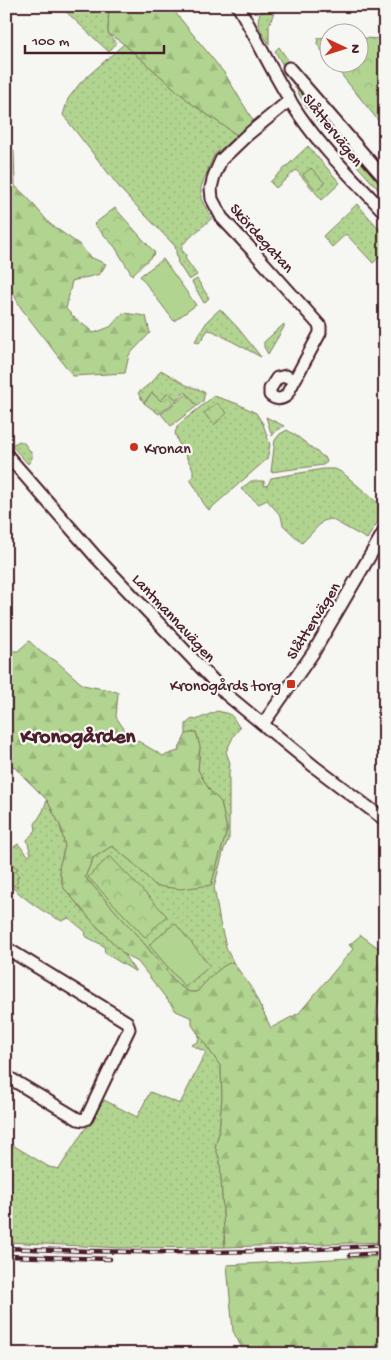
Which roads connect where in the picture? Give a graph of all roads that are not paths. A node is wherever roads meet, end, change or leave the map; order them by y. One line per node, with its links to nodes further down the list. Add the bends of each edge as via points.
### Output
1 (243, 8): 3 (street, Slåttervägen)
2 (289, 68): 4 (street)
3 (290, 100): 5 (street, Slåttervägen, via 309,128); 6 (street, Skördegatan, via 221,160 211,188 212,199 222,218 320,326 320,333)
4 (385, 179)
5 (385, 213)
6 (294, 380)
7 (6, 454): 9 (street, Lantmannavägen, via 183,650 226,694)
8 (385, 530): 9 (street, Slåttervägen, via 313,653)
9 (262, 724): 10 (street, Lantmannavägen)
10 (385, 820)
11 (6, 948): 12 (street, via 130,1025 83,1120)
12 (6, 1076)

